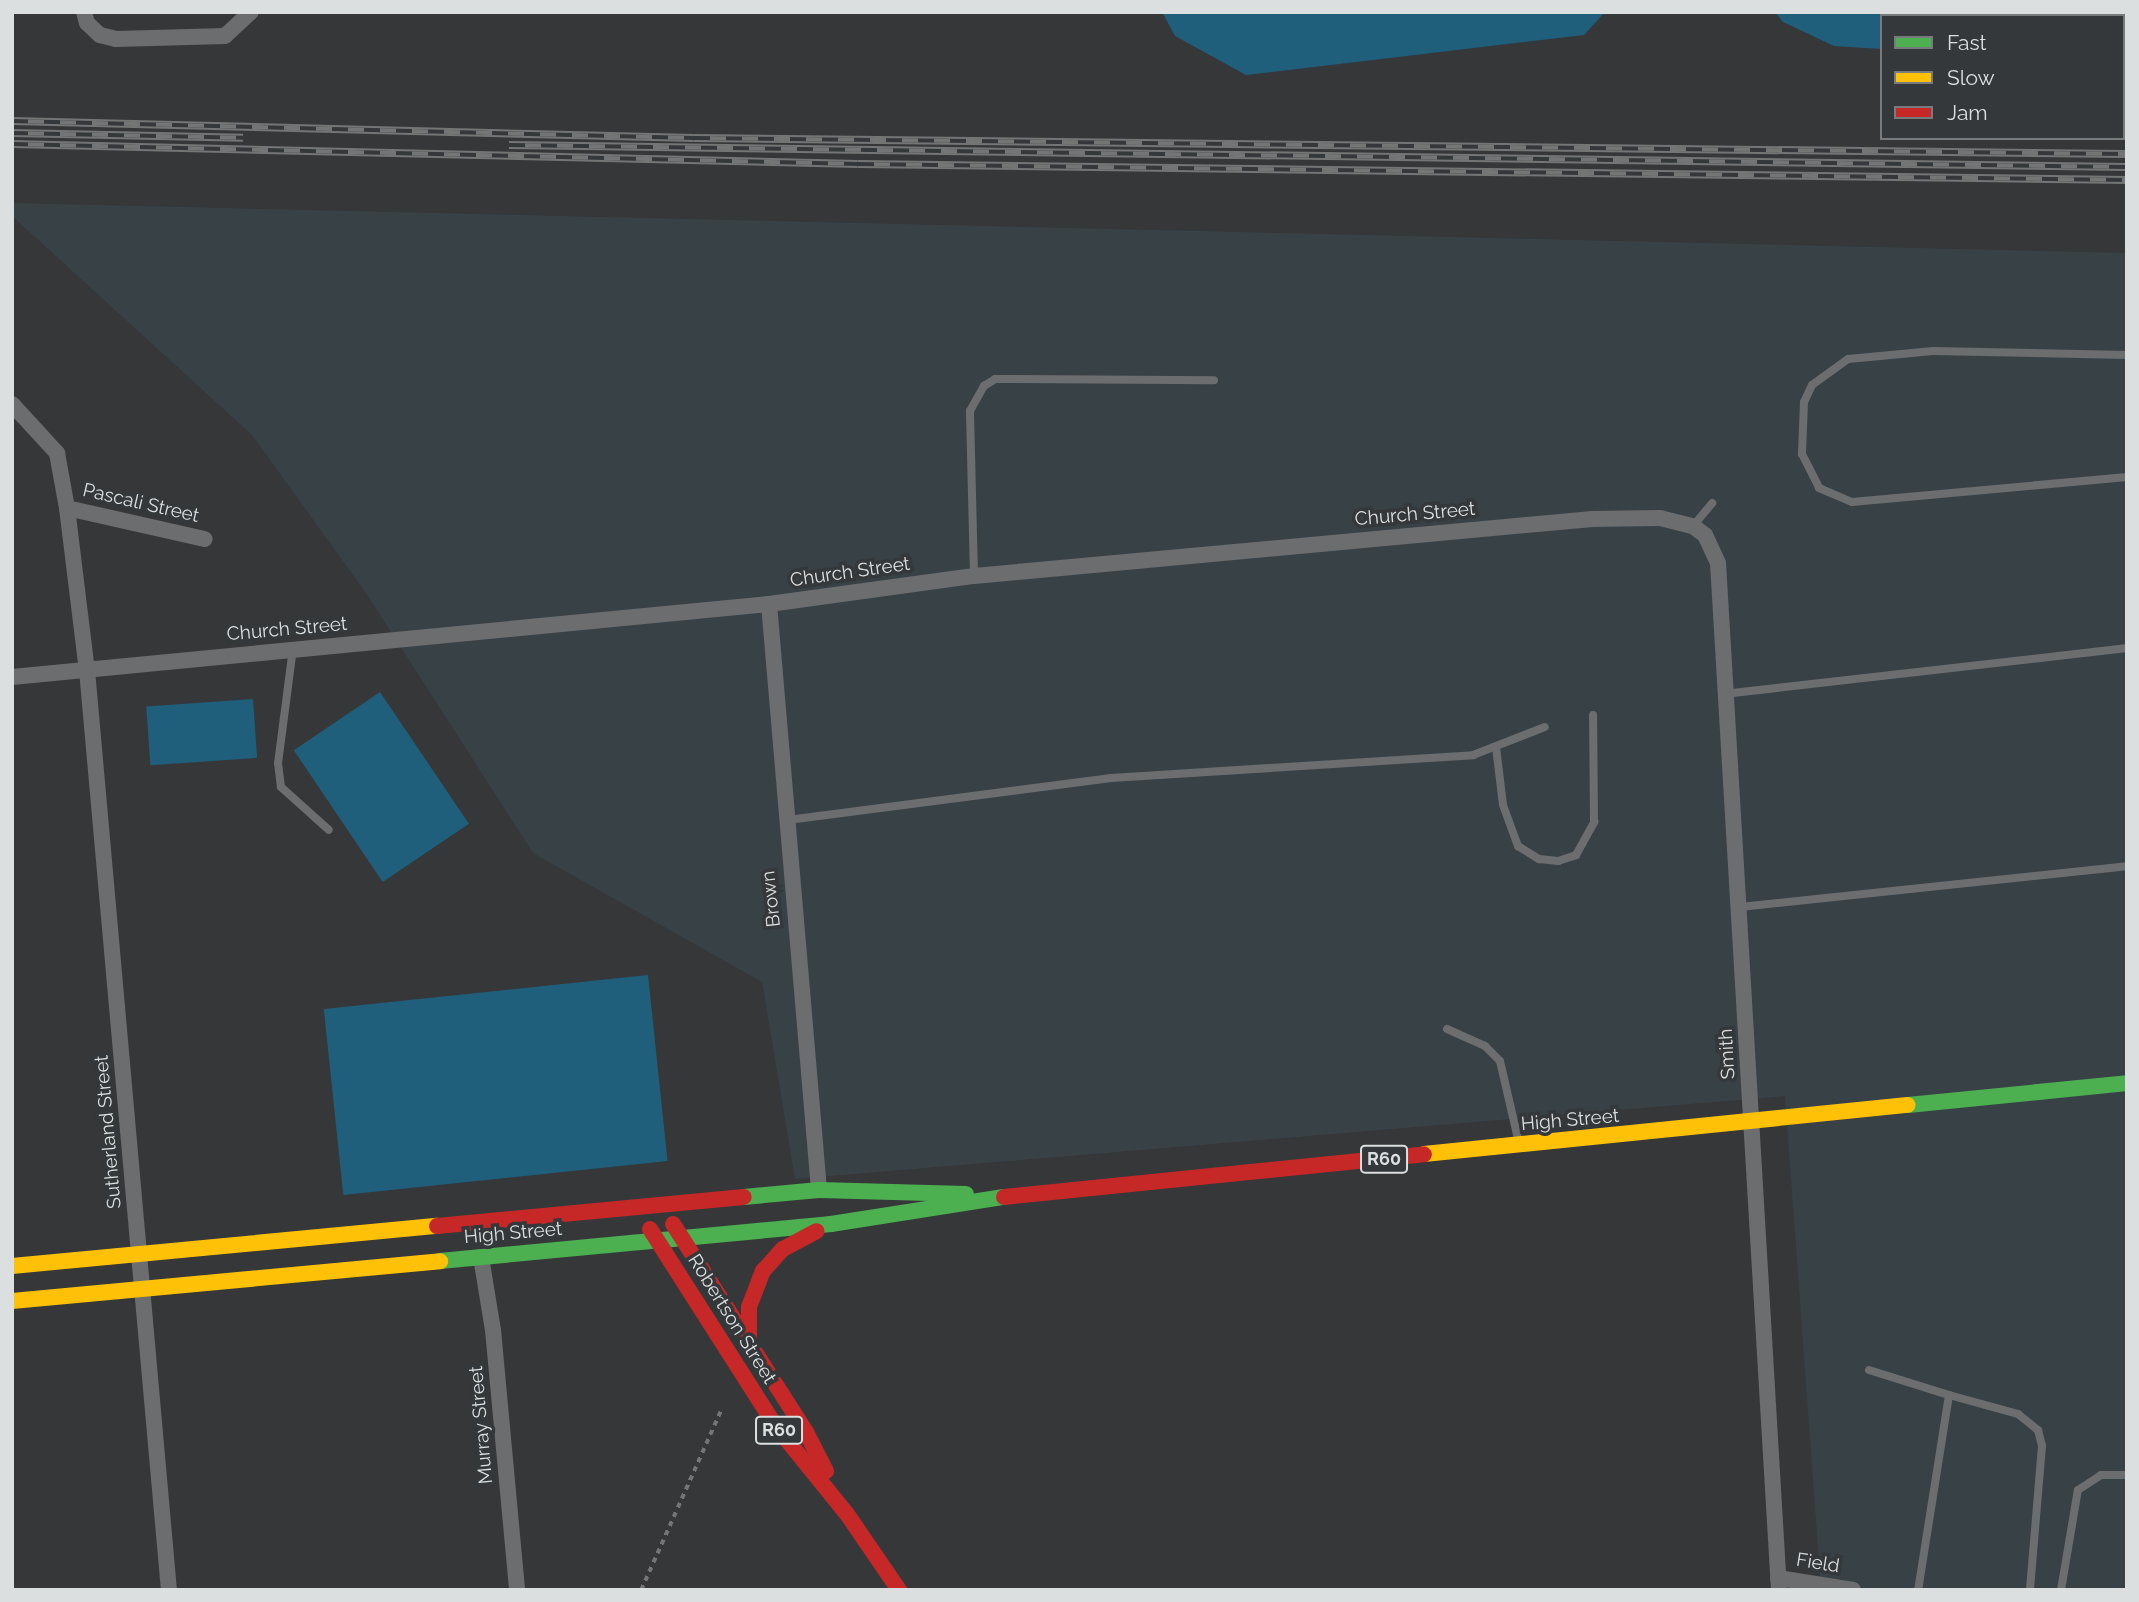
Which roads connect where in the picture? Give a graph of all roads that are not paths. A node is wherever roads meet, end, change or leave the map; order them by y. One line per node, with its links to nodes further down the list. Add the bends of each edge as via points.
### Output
1 (84, 12): 2 (street, via 87,23 100,35 116,39 225,36)
2 (251, 12)
3 (2127, 355): 7 (lane, via 1933,351 1848,359 1812,385 1804,402 1802,454 1819,488 1852,502)
4 (1214, 380): 12 (lane, via 995,379 984,386 970,411)
5 (12, 404): 6 (street, Sutherland Street)
6 (20, 428): 9 (street, Sutherland Street, via 57,453)
7 (2127, 477)
8 (1712, 503): 10 (lane)
9 (67, 508): 11 (street, Pascali Street); 16 (street, Sutherland Street)
10 (1693, 526): 12 (street, Church Street, via 1660,518 1592,519); 18 (street, Smith, via 1705,535 1718,563)
11 (205, 540)
12 (974, 576): 13 (street, Church Street)
13 (769, 604): 15 (street, Church Street); 22 (street, Brown)
14 (2127, 648): 18 (lane)
15 (293, 649): 16 (street, Church Street); 23 (lane, via 278,763 281,787)
16 (87, 670): 17 (street, Church Street); 37 (street, Sutherland Street)
17 (12, 677)
18 (1724, 694): 25 (street, Smith)
19 (1593, 715): 21 (lane, via 1594,822 1576,855 1558,861 1539,859 1518,846 1513,837 1503,805)
20 (1545, 727): 21 (lane)
21 (1496, 747): 22 (lane, via 1473,755 1385,763 1111,778)
22 (785, 820): 30 (street, Brown)
23 (329, 830)
24 (2127, 866): 25 (lane)
25 (1740, 907): 28 (street, Smith)
26 (1447, 1029): 29 (lane, via 1477,1041 1500,1060)
27 (2127, 1083): 28 (main road, High Street / R60)
28 (1751, 1124): 29 (main road, High Street / R60); 47 (street, Smith)
29 (1519, 1146): 31 (main road, High Street / R60)
30 (819, 1190): 31 (main road, High Street / R60); 32 (main road, High Street / R60)
31 (1017, 1195): 34 (main road, High Street / R60)
32 (663, 1208): 33 (main road, High Street / R60); 35 (main road, Robertson Street / R60)
33 (637, 1210): 36 (main road, Robertson Street / R60); 37 (main road, High Street)
34 (831, 1224): 35 (main road, High Street / R60); 42 (main road, via 783,1249 763,1271 749,1307)
35 (681, 1237): 36 (main road, High Street); 42 (main road, Robertson Street / R60)
36 (657, 1240): 38 (main road, High Street); 46 (main road, Robertson Street / R60, via 774,1424)
37 (141, 1253): 39 (main road, High Street); 40 (street, Sutherland Street)
38 (481, 1257): 40 (main road, High Street); 49 (street, Murray Street, via 493,1331)
39 (12, 1266)
40 (144, 1288): 41 (main road, High Street); 48 (street, Sutherland Street)
41 (12, 1301)
42 (749, 1342): 46 (main road, Robertson Street / R60, via 806,1432)
43 (1869, 1370): 44 (lane)
44 (1949, 1395): 52 (lane); 53 (lane, via 2018,1414 2038,1430 2042,1447)
45 (2127, 1475): 54 (lane, via 2102,1475 2078,1490)
46 (847, 1514): 50 (main road, Robertson Street / R60)
47 (1778, 1584): 51 (street, Field)
48 (169, 1590)
49 (517, 1590)
50 (899, 1590)
51 (1853, 1590)
52 (1918, 1590)
53 (2029, 1590)
54 (2062, 1590)

